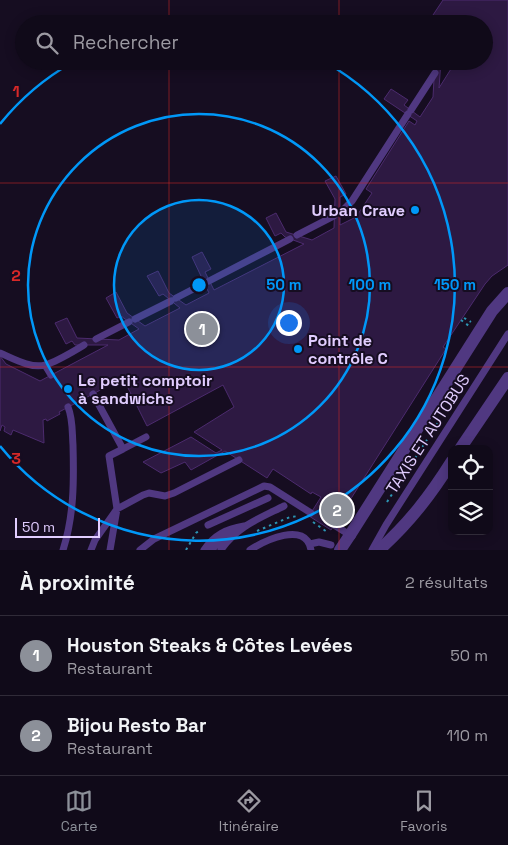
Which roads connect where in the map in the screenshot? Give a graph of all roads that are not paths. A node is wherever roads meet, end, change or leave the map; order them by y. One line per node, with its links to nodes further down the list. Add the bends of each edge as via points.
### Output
1 (435, 73): 4 (lane, via 352,201 337,214)
2 (508, 293): 25 (street, bridge, via 492,311)
3 (508, 334): 36 (lane, TAXIS ET AUTOBUS)
4 (96, 338)
5 (84, 345): 7 (lane)
6 (0, 353): 7 (lane, via 29,364)
7 (45, 365): 8 (lane)
8 (51, 376)
9 (508, 378): 13 (street)
10 (93, 394): 14 (lane)
11 (68, 407): 28 (lane, via 72,422 74,480 71,516)
12 (146, 437): 14 (lane)
13 (463, 445)
14 (123, 449): 19 (lane, via 109,456)
15 (239, 460): 19 (lane, via 174,493 165,496 143,494)
16 (448, 467): 37 (street, via 424,503)
17 (268, 498): 22 (lane)
18 (284, 506): 23 (lane)
19 (117, 510): 29 (lane, via 94,540); 30 (lane)
20 (311, 513): 31 (lane, via 264,486 154,539)
21 (334, 525): 25 (lane)
22 (206, 526)
23 (244, 526): 24 (lane); 32 (lane, via 220,533)
24 (235, 533): 33 (lane, via 222,538); 34 (lane)
25 (350, 535): 27 (street)
26 (310, 547): 27 (lane, via 319,542); 35 (lane, via 300,536 283,535)
27 (335, 548)
28 (63, 550)
29 (91, 550)
30 (110, 550)
31 (140, 550)
32 (204, 550)
33 (212, 550)
34 (221, 550)
35 (250, 550)
36 (372, 550)
37 (379, 550)

